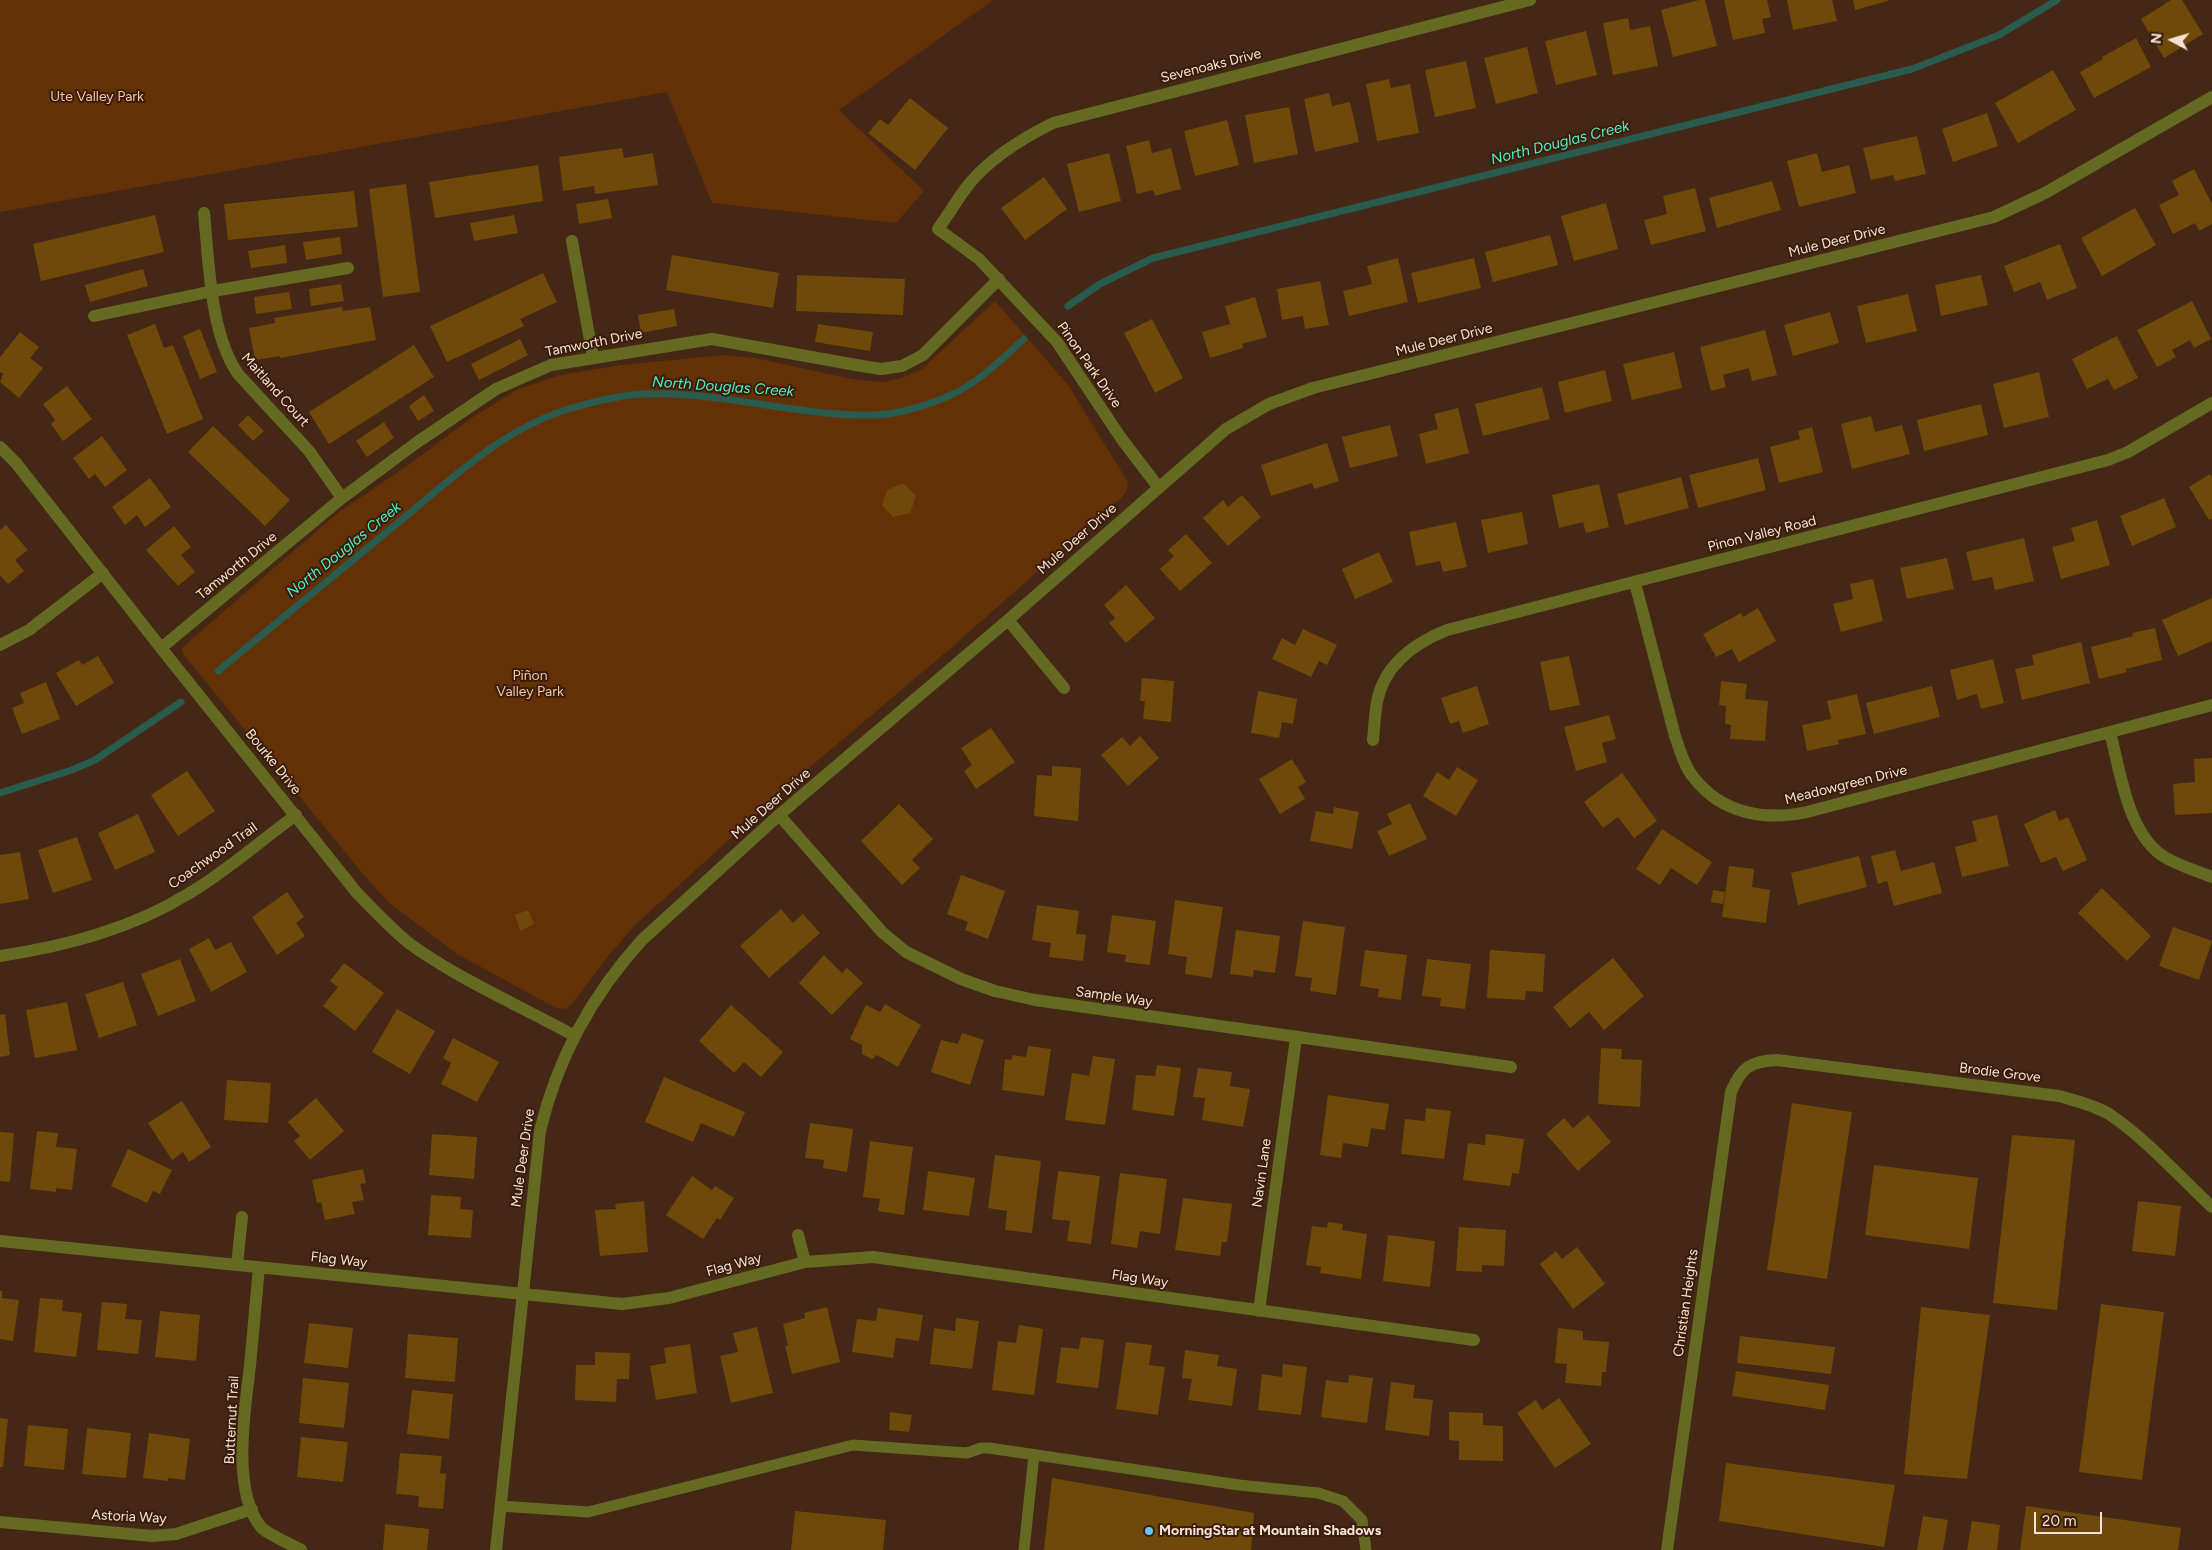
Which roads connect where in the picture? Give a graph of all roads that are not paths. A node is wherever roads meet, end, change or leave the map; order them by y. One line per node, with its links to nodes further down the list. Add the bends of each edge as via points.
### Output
1 (1530, 0): 4 (street, Sevenoaks Drive, via 1053,123 986,166)
2 (2212, 96): 13 (street, Mule Deer Drive, via 2046,194 1994,217 1289,396 1226,428)
3 (204, 213): 8 (street, Maitland Court)
4 (938, 229): 7 (street, Pinon Park Drive)
5 (572, 241): 10 (street)
6 (348, 268): 8 (street)
7 (999, 279): 10 (street, Tamworth Drive, via 923,356 902,366 881,369 712,339); 13 (street, Pinon Park Drive, via 1058,342 1121,438)
8 (212, 290): 9 (street); 14 (street, Maitland Court, via 228,360 309,451)
9 (94, 316)
10 (592, 357): 14 (street, Tamworth Drive, via 551,365 496,388)
11 (2212, 403): 16 (street, Pinon Valley Road, via 2128,452 2108,460)
12 (0, 447): 15 (street, Bourke Drive)
13 (1159, 488): 17 (street, Mule Deer Drive)
14 (342, 498): 19 (street, Tamworth Drive)
15 (103, 573): 18 (street, via 28,630); 19 (street, Bourke Drive)
16 (1635, 583): 22 (street, Meadowgreen Drive, via 1683,760 1694,779 1726,805 1743,812 1785,817); 23 (street, Pinon Valley Road, via 1447,630 1425,639 1403,654 1388,675 1378,699)
17 (1008, 620): 20 (street); 25 (street, Mule Deer Drive)
18 (0, 645)
19 (161, 648): 24 (street, Bourke Drive)
20 (1064, 688)
21 (2212, 705): 22 (street, Meadowgreen Drive)
22 (2110, 732): 26 (street, via 2136,825 2147,842 2175,863)
23 (1373, 740)
24 (296, 814): 27 (street, Coachwood Trail, via 196,889 157,911 73,942); 28 (street, Bourke Drive, via 357,893 408,942 456,973)
25 (779, 815): 28 (street, Mule Deer Drive, via 642,940 593,1000); 29 (street, Sample Way, via 882,932 906,952 961,979 1035,1000)
26 (2212, 877)
27 (0, 956)
28 (575, 1036): 39 (street, Mule Deer Drive, via 550,1094 540,1131)
29 (1296, 1038): 31 (street, Sample Way); 40 (street, Navin Lane)
30 (1748, 1066): 32 (street, Brodie Grove, via 1777,1060 2059,1096 2085,1103 2130,1130); 50 (street, Christian Heights, via 1737,1077 1731,1092)
31 (1510, 1067)
32 (2212, 1207)
33 (242, 1217): 37 (street)
34 (798, 1235): 36 (street)
35 (0, 1240): 37 (street, Flag Way)
36 (805, 1262): 39 (street, Flag Way, via 646,1302 622,1304); 40 (street, Flag Way, via 873,1257)
37 (237, 1265): 38 (street, Flag Way)
38 (259, 1267): 39 (street, Flag Way); 44 (street, Butternut Trail, via 242,1457)
39 (523, 1295): 43 (street, Mule Deer Drive)
40 (1259, 1311): 41 (street, Flag Way)
41 (1474, 1340)
42 (1034, 1455): 43 (lane, via 990,1448 967,1453 854,1445 588,1512); 48 (lane); 49 (lane, via 1239,1485 1318,1493 1343,1501 1362,1520)
43 (500, 1506): 47 (street, Mule Deer Drive)
44 (252, 1509): 45 (street, Astoria Way, via 176,1534 152,1536); 46 (street, Butternut Trail, via 262,1527)
45 (0, 1522)
46 (301, 1550)
47 (496, 1550)
48 (1024, 1550)
49 (1366, 1550)
50 (1667, 1550)

